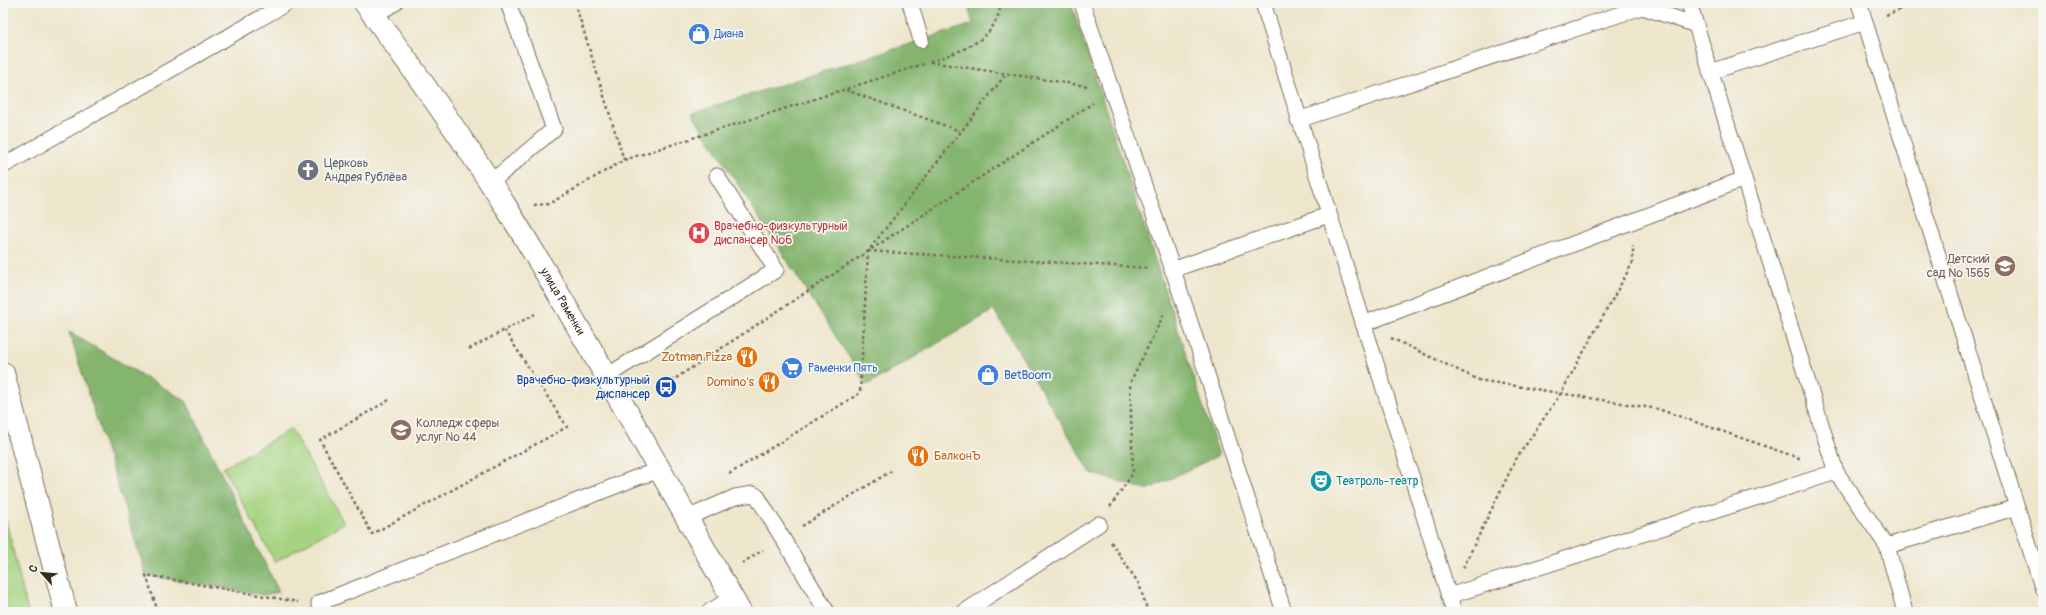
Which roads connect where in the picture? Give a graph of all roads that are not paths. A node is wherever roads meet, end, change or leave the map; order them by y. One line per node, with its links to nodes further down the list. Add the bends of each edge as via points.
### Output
1 (287, 3): 15 (lane)
2 (395, 3): 9 (lane)
3 (508, 3): 18 (lane, via 554,129)
4 (910, 3): 12 (lane)
5 (1082, 3): 20 (lane)
6 (1263, 3): 14 (lane)
7 (1689, 3): 11 (lane)
8 (1859, 3): 10 (lane)
9 (370, 9): 18 (street, улица Раменки, via 458,133)
10 (1864, 22): 13 (lane); 26 (lane)
11 (1696, 25): 13 (lane); 14 (lane, via 1642,7)
12 (921, 40)
13 (1710, 72): 17 (lane)
14 (1298, 120): 19 (lane)
15 (3, 166)
16 (717, 176): 23 (lane, via 776,270)
17 (1744, 179): 21 (lane); 25 (lane)
18 (490, 183): 23 (street, улица Раменки)
19 (1328, 215): 20 (lane); 21 (lane)
20 (1172, 270): 38 (lane)
21 (1363, 324): 31 (lane)
22 (3, 373): 34 (street)
23 (607, 376): 24 (street, улица Раменки)
24 (661, 470): 27 (street, улица Раменки); 33 (lane, via 638,476)
25 (1836, 472): 29 (lane); 31 (lane)
26 (2017, 507): 29 (lane); 30 (lane)
27 (687, 518): 32 (street, улица Раменки); 36 (lane, via 735,497 753,494 757,496)
28 (1099, 524): 37 (lane)
29 (1886, 546): 40 (lane)
30 (2043, 590)
31 (1449, 596): 39 (lane)
32 (736, 605): 35 (lane)
33 (320, 608)
34 (66, 612)
35 (708, 612)
36 (827, 612)
37 (964, 612)
38 (1284, 612)
39 (1454, 612)
40 (1906, 612)

